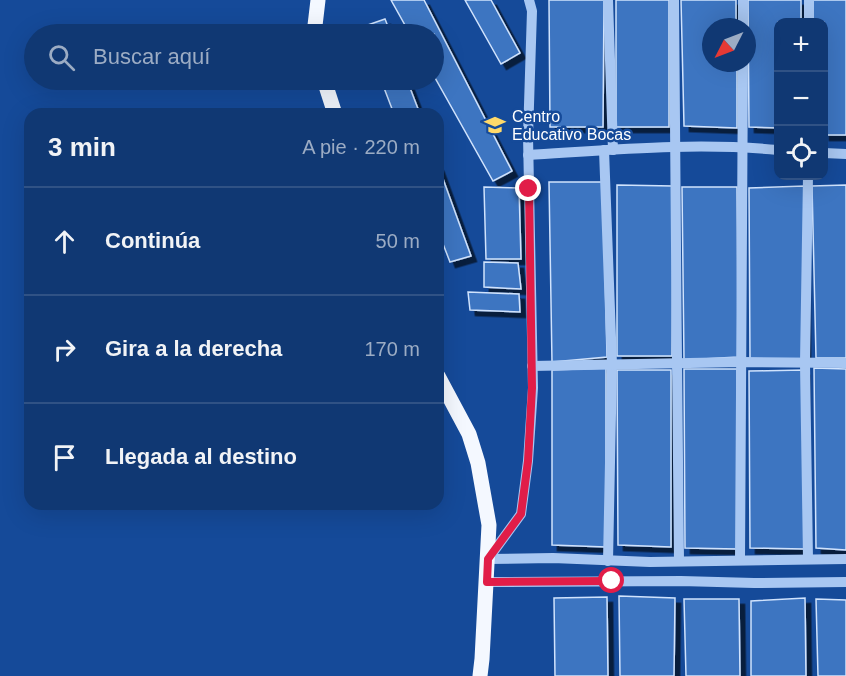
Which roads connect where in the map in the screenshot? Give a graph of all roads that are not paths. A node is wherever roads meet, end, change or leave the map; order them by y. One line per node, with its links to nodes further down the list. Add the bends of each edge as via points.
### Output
1 (318, 0): 9 (main road)
2 (529, 0): 19 (street, via 532,11)
3 (608, 0): 15 (street)
4 (674, 0): 13 (street)
5 (743, 0): 7 (street)
6 (809, 0): 8 (street)
7 (743, 18)
8 (809, 18)
9 (315, 24)
10 (743, 72): 14 (street)
11 (327, 90): 12 (main road)
12 (333, 108)
13 (674, 147): 14 (street); 15 (street); 22 (street)
14 (742, 147): 16 (street); 21 (street)
15 (608, 150): 19 (street); 25 (street)
16 (774, 150)
17 (828, 153): 18 (street)
18 (846, 154)
19 (528, 155): 26 (street)
20 (808, 180): 23 (street)
21 (742, 362): 22 (street); 23 (street); 31 (street)
22 (678, 363): 25 (street); 33 (street)
23 (805, 363): 24 (street); 29 (street)
24 (846, 363)
25 (612, 364): 26 (street); 32 (street)
26 (532, 366): 28 (street, via 528,461 521,514)
27 (444, 387): 28 (main road, via 469,434 478,463 489,525)
28 (488, 559): 32 (street); 34 (main road)
29 (808, 559): 30 (street); 31 (street)
30 (846, 559)
31 (740, 560): 33 (street)
32 (608, 561): 33 (street)
33 (679, 561)
34 (487, 582): 35 (street); 36 (main road)
35 (846, 582)
36 (480, 676)

